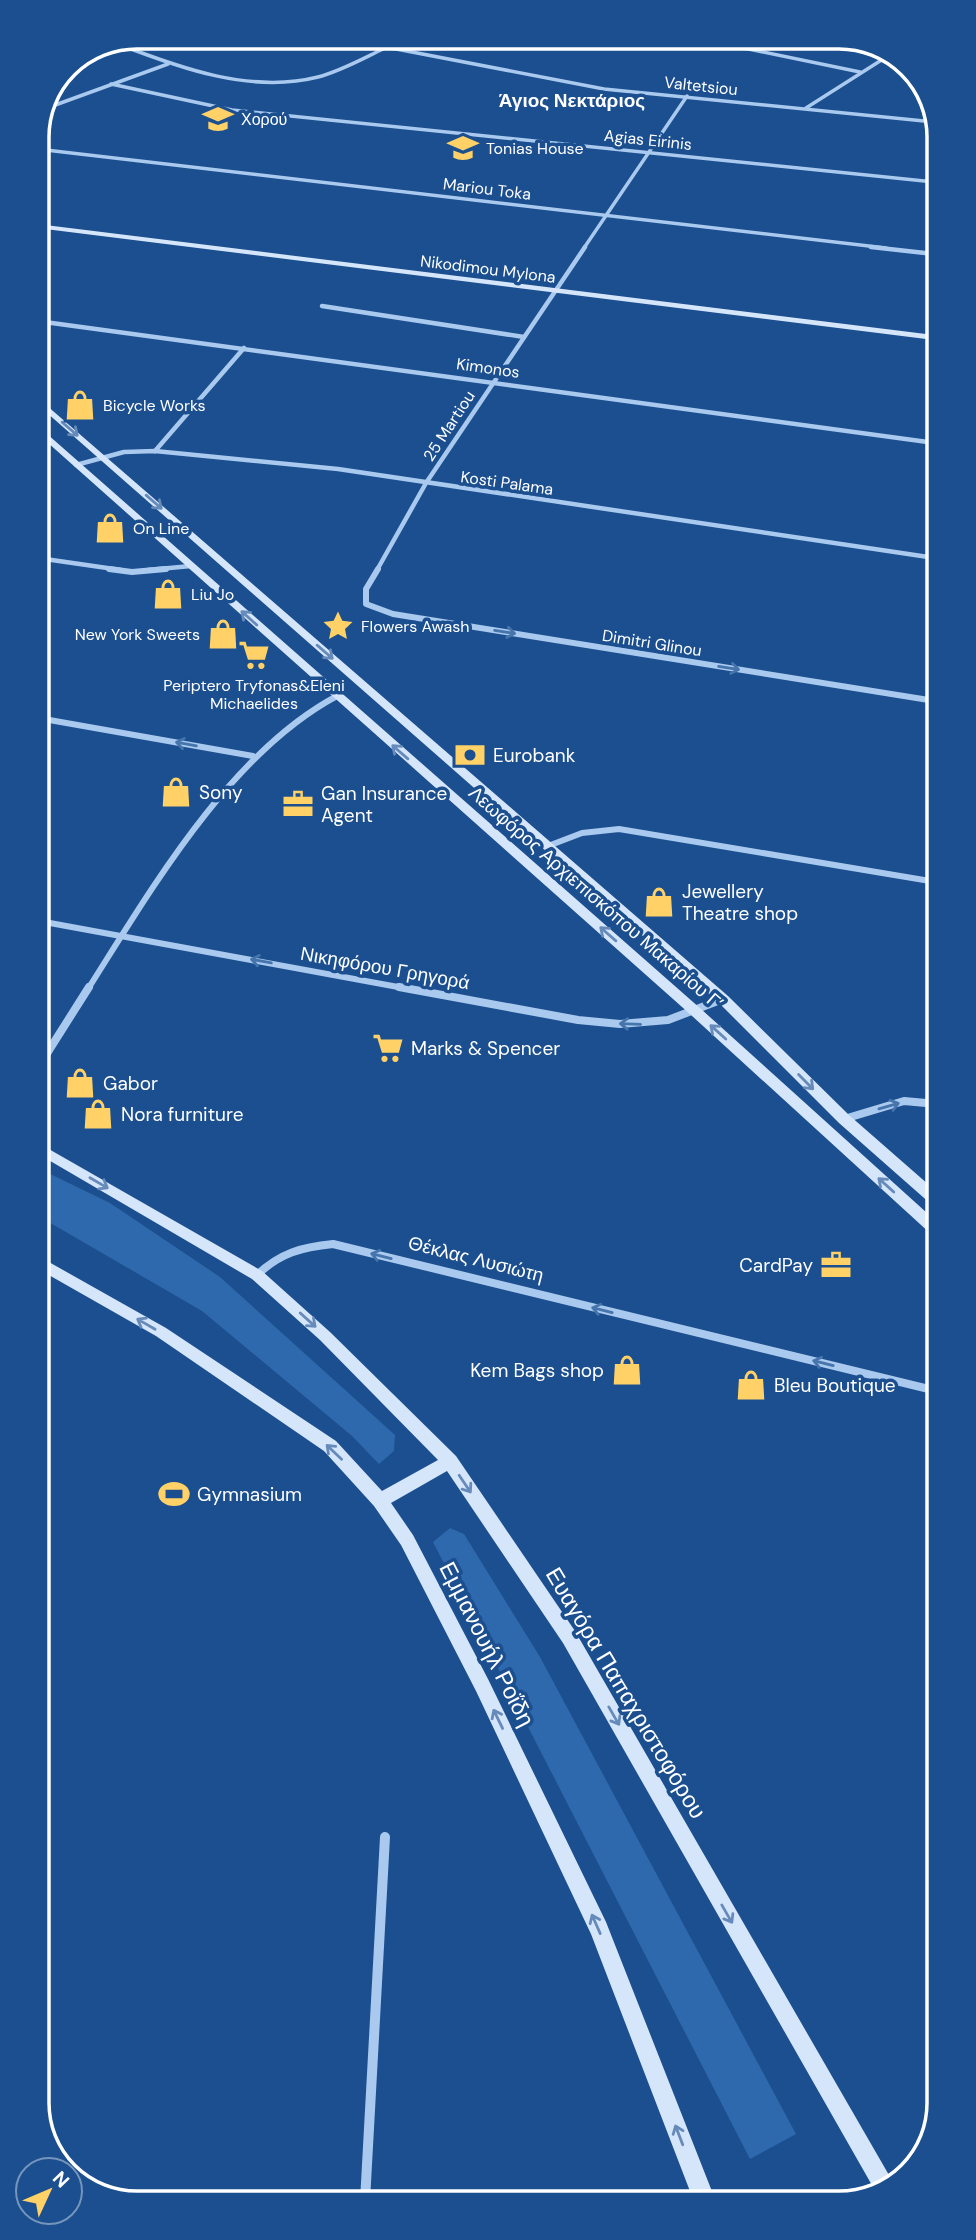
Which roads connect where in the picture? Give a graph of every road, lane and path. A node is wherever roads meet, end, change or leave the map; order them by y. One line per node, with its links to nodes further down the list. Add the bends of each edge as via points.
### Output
1 (382, 49): 6 (street, via 308,79 254,81)
2 (389, 49): 9 (street, Valtetsiou, via 604,89)
3 (748, 49): 7 (street)
4 (132, 50): 6 (street)
5 (881, 60): 7 (street)
6 (168, 64): 8 (street)
7 (860, 72): 11 (street)
8 (111, 84): 10 (street); 14 (street, Agias Eirinis, via 232,110)
9 (687, 96): 11 (street, Valtetsiou); 14 (street, 25 Martiou)
10 (55, 105)
11 (806, 108): 12 (street, Valtetsiou)
12 (925, 121)
13 (49, 150): 16 (street, Mariou Toka)
14 (648, 152): 15 (street, Agias Eirinis); 16 (street, 25 Martiou)
15 (927, 181)
16 (607, 216): 18 (street, Mariou Toka); 19 (street, 25 Martiou)
17 (49, 228): 19 (main road, Nikodimou Mylona)
18 (927, 253)
19 (555, 291): 22 (street, 25 Martiou); 23 (main road, Nikodimou Mylona)
20 (322, 306): 22 (street)
21 (49, 323): 24 (street, Kimonos)
22 (524, 337): 25 (street, 25 Martiou)
23 (927, 337)
24 (244, 348): 25 (street, Kimonos); 29 (street)
25 (493, 381): 28 (street, Kimonos); 32 (street, 25 Martiou)
26 (49, 411): 30 (main road, Λεωφόρος Αρχιεπισκόπου Μακαρίου Γ’, one-way to 30)
27 (49, 439): 31 (main road, Λεωφόρος Αρχιεπισκόπου Μακαρίου Γ’)
28 (927, 442)
29 (155, 451): 30 (street, Kosti Palama); 32 (street, Kosti Palama, via 338,469)
30 (102, 457): 31 (street, Kosti Palama); 41 (main road, Λεωφόρος Αρχιεπισκόπου Μακαρίου Γ’, one-way to 41)
31 (76, 465): 35 (main road, Λεωφόρος Αρχιεπισκόπου Μακαρίου Γ’)
32 (426, 484): 33 (street, Kosti Palama); 36 (street, 25 Martiou, via 366,589)
33 (927, 557)
34 (49, 560): 35 (street, via 132,572)
35 (191, 566): 37 (main road, Λεωφόρος Αρχιεπισκόπου Μακαρίου Γ’, one-way to 35)
36 (366, 604): 38 (street, Dimitri Glinou, one-way to 38, via 393,614)
37 (337, 696): 40 (street, via 296,718); 46 (main road, Λεωφόρος Αρχιεπισκόπου Μακαρίου Γ’, one-way to 37)
38 (927, 700)
39 (49, 720): 40 (street, one-way to 39)
40 (253, 756): 44 (street)
41 (548, 846): 42 (street, via 595,829 619,829); 45 (main road, Λεωφόρος Αρχιεπισκόπου Μακαρίου Γ’)
42 (927, 880)
43 (49, 923): 44 (street, Νικηφόρου Γρηγορά)
44 (122, 935): 46 (street, Νικηφόρου Γρηγορά, one-way to 44, via 634,1026 578,1020); 47 (street)
45 (723, 999): 46 (street, Νικηφόρου Γρηγορά); 49 (main road, Λεωφόρος Αρχιεπισκόπου Μακαρίου Γ’, one-way to 49)
46 (696, 1012): 52 (main road, Λεωφόρος Αρχιεπισκόπου Μακαρίου Γ’, one-way to 46)
47 (49, 1050)
48 (927, 1103): 49 (street, one-way to 48, via 904,1101)
49 (844, 1119): 51 (main road, Λεωφόρος Αρχιεπισκόπου Μακαρίου Γ’)
50 (49, 1154): 54 (main road, one-way to 54)
51 (927, 1192)
52 (927, 1222)
53 (49, 1268): 57 (main road, Εμμανουήλ Ροΐδη, one-way to 53, via 330,1446 161,1332)
54 (257, 1275): 55 (street, Θέκλας Λυσιώτη, one-way to 54, via 333,1244 295,1248 276,1256); 56 (main road, Ευαγόρα Παπαχριστοφόρου, one-way to 56, via 325,1335)
55 (927, 1389)
56 (450, 1461): 57 (main road); 59 (main road, Ευαγόρα Παπαχριστοφόρου, one-way to 59, via 569,1637)
57 (380, 1502): 61 (main road, Εμμανουήλ Ροΐδη, one-way to 57, via 599,1928 482,1685 407,1540)
58 (385, 1837): 60 (street)
59 (880, 2180)
60 (366, 2191)
61 (701, 2191)

